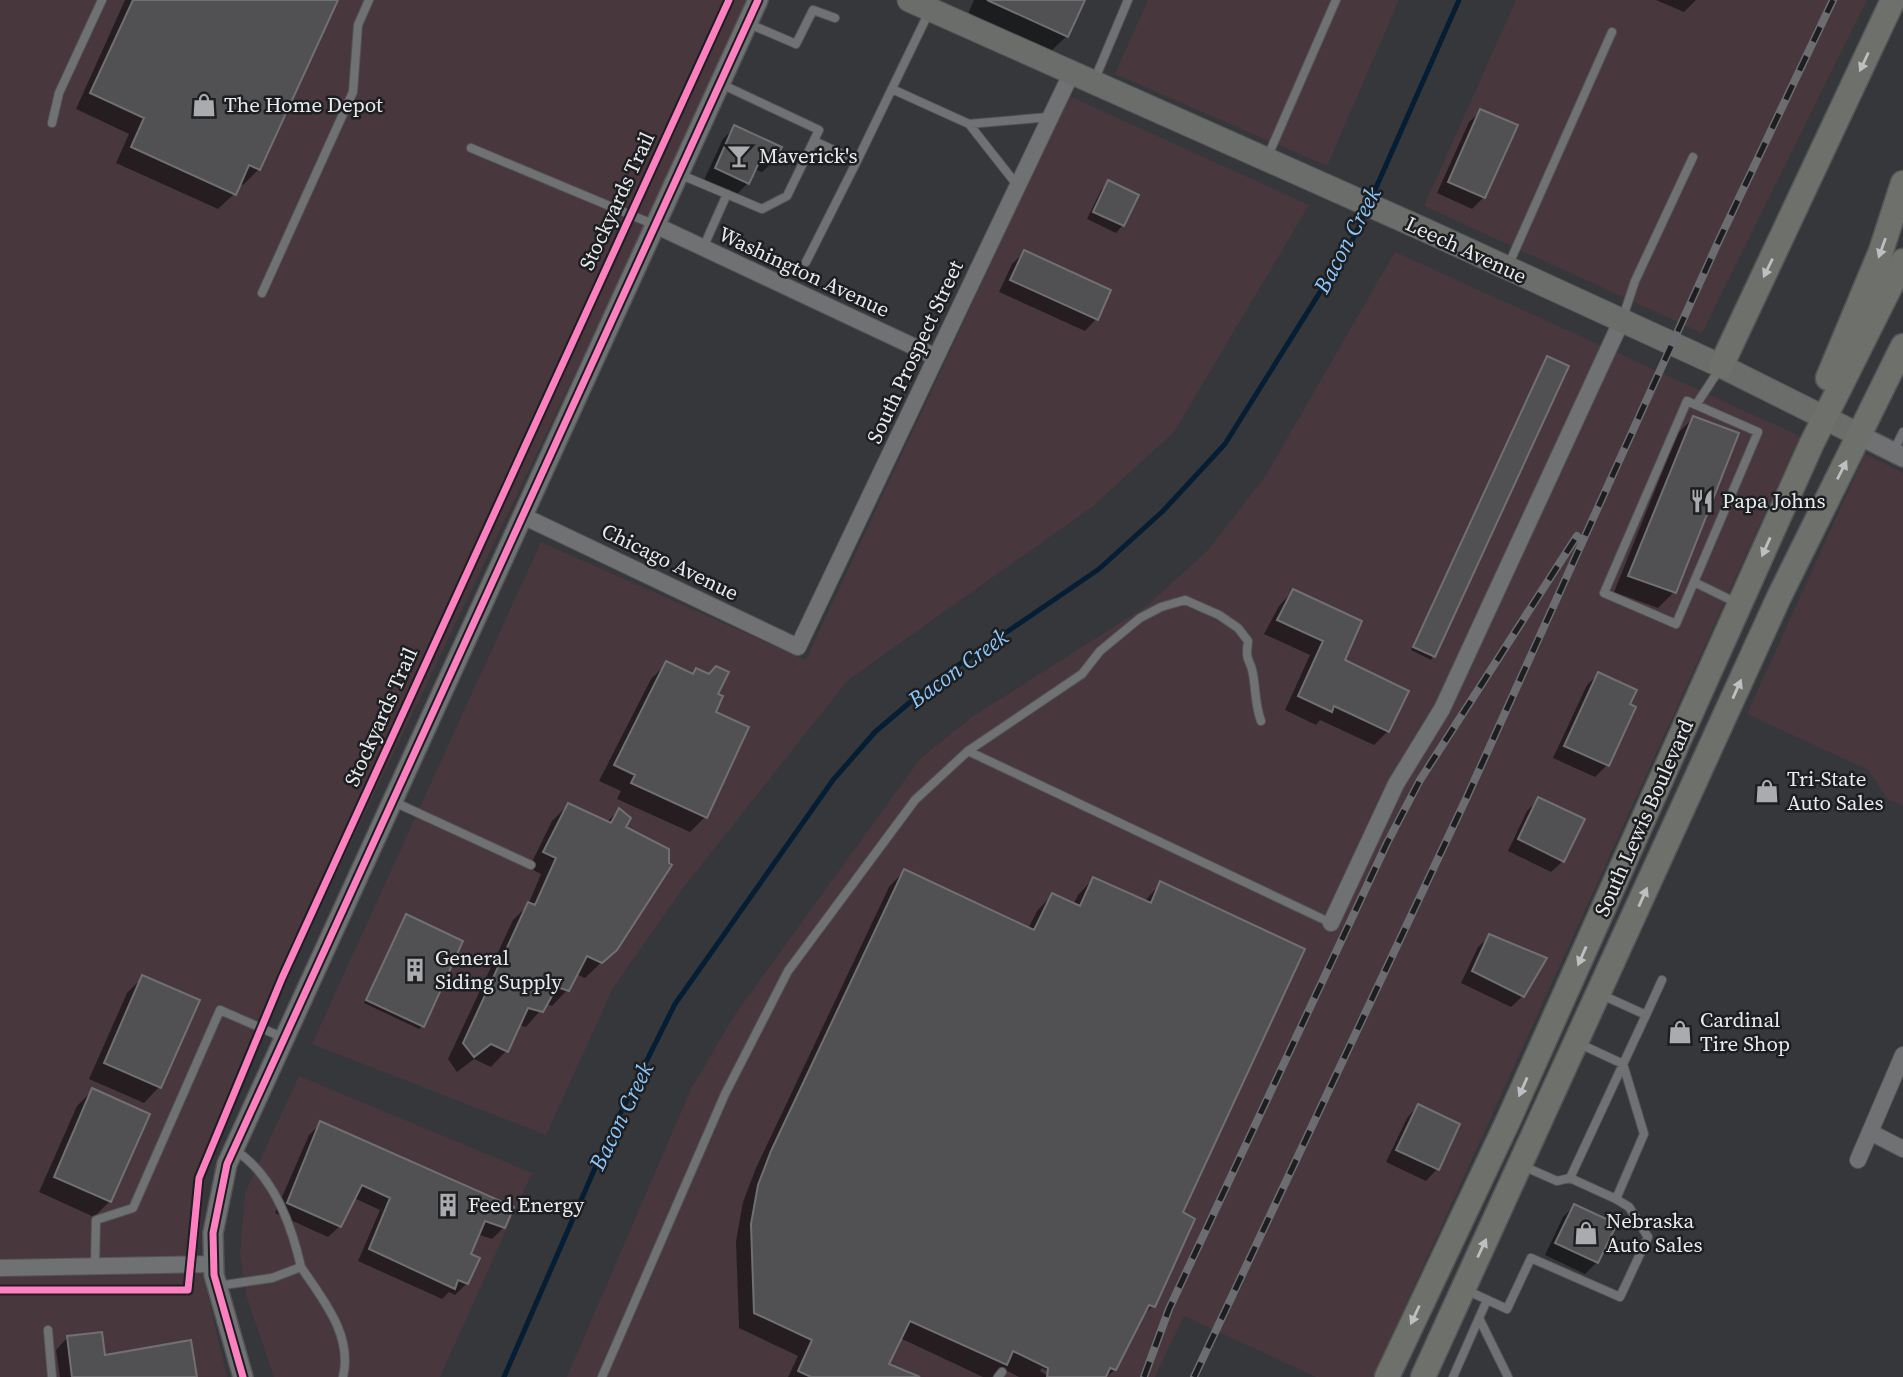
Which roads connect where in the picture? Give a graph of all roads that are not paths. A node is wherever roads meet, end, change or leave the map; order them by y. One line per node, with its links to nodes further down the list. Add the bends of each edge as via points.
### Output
1 (102, 0): 17 (lane, via 59,93)
2 (369, 0): 33 (lane, via 358,25 353,92)
3 (758, 0): 10 (street)
4 (909, 0): 8 (main road, Leech Avenue)
5 (1128, 0): 14 (lane)
6 (1336, 0): 23 (lane)
7 (1893, 0): 37 (main road, one-way to 37)
8 (933, 5): 12 (main road, Leech Avenue); 15 (lane)
9 (835, 19): 10 (lane, via 813,10 796,44)
10 (747, 23): 13 (street)
11 (1612, 32): 32 (lane)
12 (1071, 74): 14 (main road, Leech Avenue); 16 (street, South Prospect Street)
13 (719, 83): 19 (lane, via 819,130); 24 (street)
14 (1093, 84): 23 (main road, Leech Avenue)
15 (892, 89): 18 (lane); 22 (lane)
16 (1051, 117): 18 (lane); 26 (street, South Prospect Street)
17 (52, 123)
18 (970, 124): 26 (lane)
19 (814, 141): 22 (lane); 27 (lane, via 787,196 762,209)
20 (471, 148): 28 (lane)
21 (1693, 157): 34 (lane, via 1635,281)
22 (857, 161): 31 (lane)
23 (1265, 161): 32 (main road, Leech Avenue)
24 (678, 174): 27 (lane); 28 (street)
25 (1903, 183): 39 (main road, one-way to 39, via 1881,251 1826,381)
26 (1018, 186): 36 (street, South Prospect Street)
27 (727, 194): 29 (lane)
28 (655, 225): 29 (street, Washington Avenue); 43 (street)
29 (704, 248): 36 (street, Washington Avenue)
30 (1903, 261): 39 (main road, South Lewis Boulevard)
31 (806, 262)
32 (1506, 269): 34 (main road, Leech Avenue)
33 (262, 293)
34 (1621, 322): 37 (main road, Leech Avenue); 51 (street, via 1442,709 1396,784)
35 (1903, 346): 41 (main road, South Lewis Boulevard, via 1893,376)
36 (936, 357): 46 (street, South Prospect Street)
37 (1721, 366): 38 (lane); 39 (main road, Leech Avenue)
38 (1696, 405): 44 (lane, via 1758,432); 44 (lane, via 1686,401 1604,593 1676,624)
39 (1824, 418): 41 (main road, Leech Avenue); 45 (main road, South Lewis Boulevard, one-way to 45)
40 (1903, 432): 42 (lane)
41 (1859, 435): 42 (street, Leech Avenue); 53 (main road, South Lewis Boulevard, one-way to 41, via 1779,597)
42 (1898, 454)
43 (523, 516): 46 (street, Chicago Avenue); 49 (street)
44 (1695, 582): 45 (lane)
45 (1740, 605): 79 (main road, South Lewis Boulevard, one-way to 79, via 1509,1119)
46 (798, 647)
47 (1261, 721): 48 (lane, via 1253,672 1246,659 1248,641 1219,615 1185,600 1140,618 1100,651 1082,674)
48 (968, 751): 51 (lane); 78 (lane, via 915,800 789,971 725,1094)
49 (392, 801): 50 (lane); 55 (street)
50 (531, 865)
51 (1331, 923)
52 (1662, 980): 54 (lane)
53 (1600, 994): 54 (lane); 56 (main road, South Lewis Boulevard)
54 (1646, 1015): 58 (lane)
55 (285, 1038): 60 (street); 67 (lane, via 220,1010 133,1208 96,1220)
56 (1577, 1043): 58 (lane); 63 (main road, South Lewis Boulevard)
57 (1903, 1055): 59 (street)
58 (1623, 1064): 64 (lane); 65 (lane, via 1643,1134)
59 (1870, 1132): 61 (street); 62 (street)
60 (233, 1149): 66 (street, via 217,1203); 68 (lane, via 252,1160 266,1176 294,1236)
61 (1903, 1149)
62 (1858, 1160)
63 (1521, 1165): 64 (lane, via 1557,1181); 71 (main road, South Lewis Boulevard, one-way to 63)
64 (1570, 1178): 65 (lane)
65 (1616, 1199): 72 (lane, via 1629,1207 1648,1237 1620,1297 1531,1258 1507,1309)
66 (214, 1264): 67 (street); 70 (street)
67 (94, 1266): 69 (street)
68 (301, 1267): 70 (lane, via 272,1278); 77 (lane, via 339,1325 346,1363)
69 (0, 1268)
70 (217, 1286): 76 (street)
71 (1464, 1289): 72 (lane); 80 (main road, South Lewis Boulevard)
72 (1487, 1300): 73 (lane)
73 (1479, 1318): 81 (lane); 82 (lane)
74 (48, 1330): 75 (lane)
75 (52, 1377)
76 (243, 1377)
77 (343, 1377)
78 (602, 1377)
79 (1387, 1377)
80 (1423, 1377)
81 (1453, 1377)
82 (1508, 1377)

